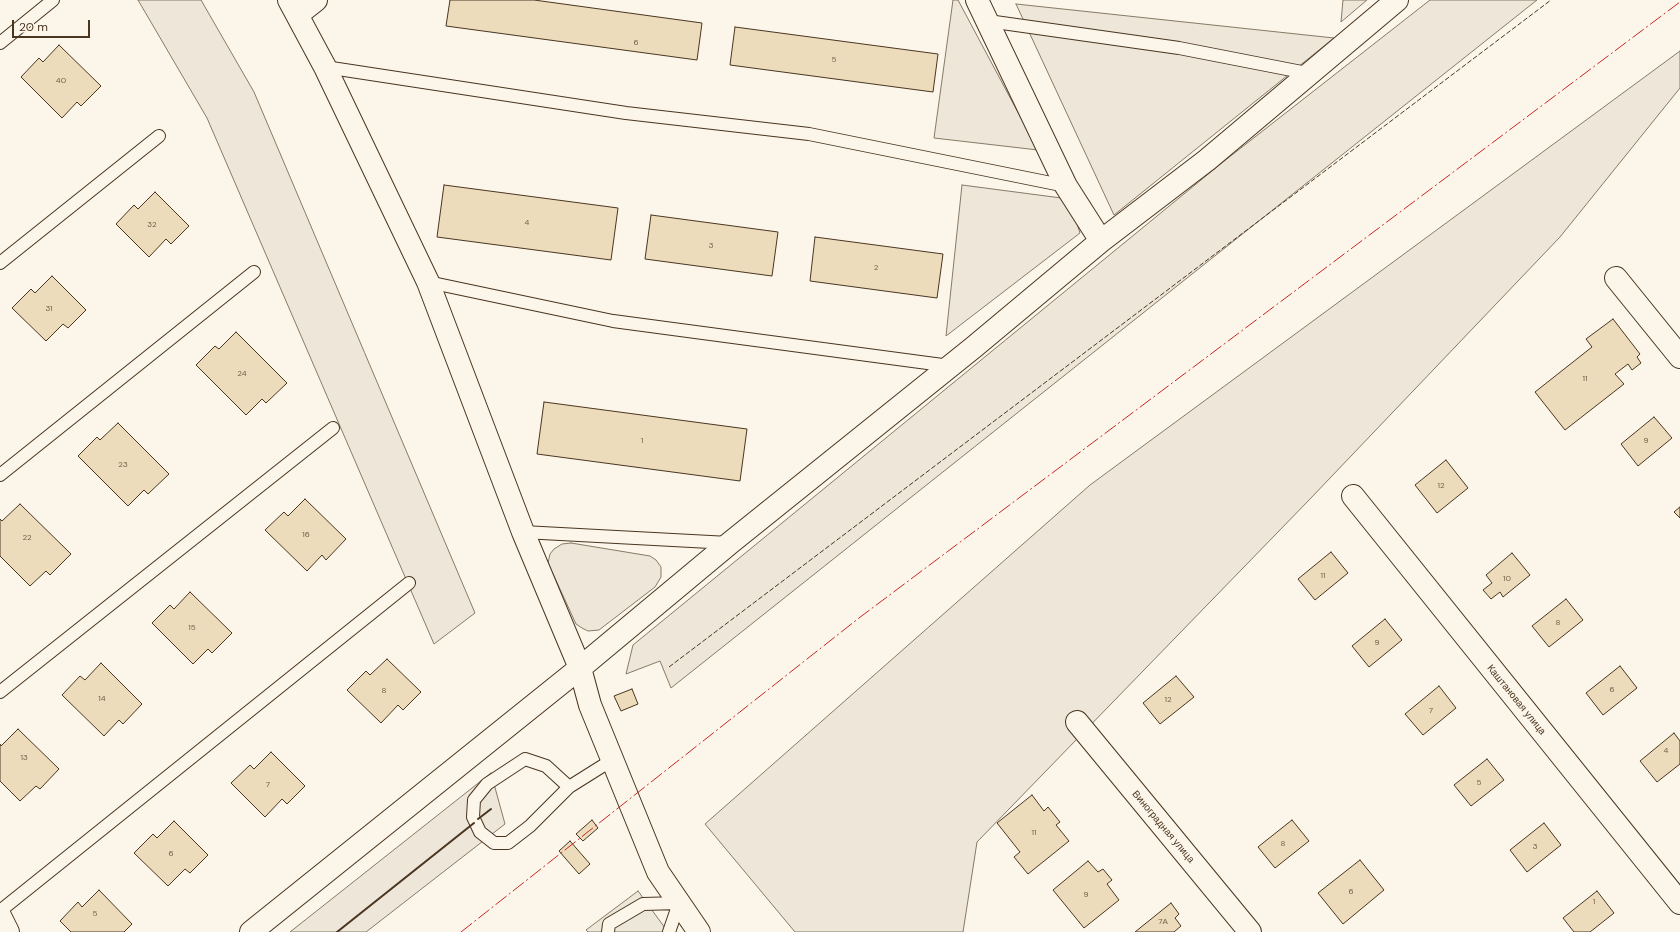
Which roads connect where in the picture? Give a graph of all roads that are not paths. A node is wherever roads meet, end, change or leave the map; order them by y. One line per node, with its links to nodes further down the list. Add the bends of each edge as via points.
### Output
1 (53, 0): 8 (lane)
2 (316, 0): 5 (street)
3 (977, 0): 6 (street)
4 (1397, 0): 7 (street)
5 (293, 7): 9 (street)
6 (988, 22): 7 (lane, via 1179,48 1307,73); 11 (street)
7 (1362, 29): 12 (street, via 1207,160)
8 (0, 43)
9 (325, 67): 11 (lane, via 626,113 809,134); 16 (street)
10 (159, 136): 13 (lane)
11 (1066, 186): 12 (street)
12 (1101, 241): 18 (street)
13 (0, 263)
14 (254, 272): 20 (lane)
15 (1616, 278): 17 (street)
16 (428, 282): 18 (lane, via 613,321); 22 (street)
17 (1680, 356)
18 (950, 366): 23 (street)
19 (332, 428): 26 (lane)
20 (0, 475)
21 (1353, 496): 31 (street, Каштановая улица)
22 (522, 532): 23 (lane); 25 (street)
23 (730, 543): 25 (street)
24 (409, 582): 32 (lane)
25 (580, 668): 28 (street, via 590,704); 35 (street)
26 (0, 692)
27 (1077, 722): 39 (street, Виноградная улица)
28 (612, 760): 29 (lane); 30 (street, via 658,872)
29 (569, 787): 29 (lane, via 546,766 524,759 487,784 474,800 473,817 480,832 494,844 508,843 530,826)
30 (679, 903): 36 (lane, via 643,904 609,924); 37 (lane); 38 (street)
31 (1680, 903)
32 (0, 911)
33 (0, 916): 34 (street)
34 (8, 932)
35 (251, 932)
36 (608, 932)
37 (670, 932)
38 (699, 932)
39 (1250, 932)

